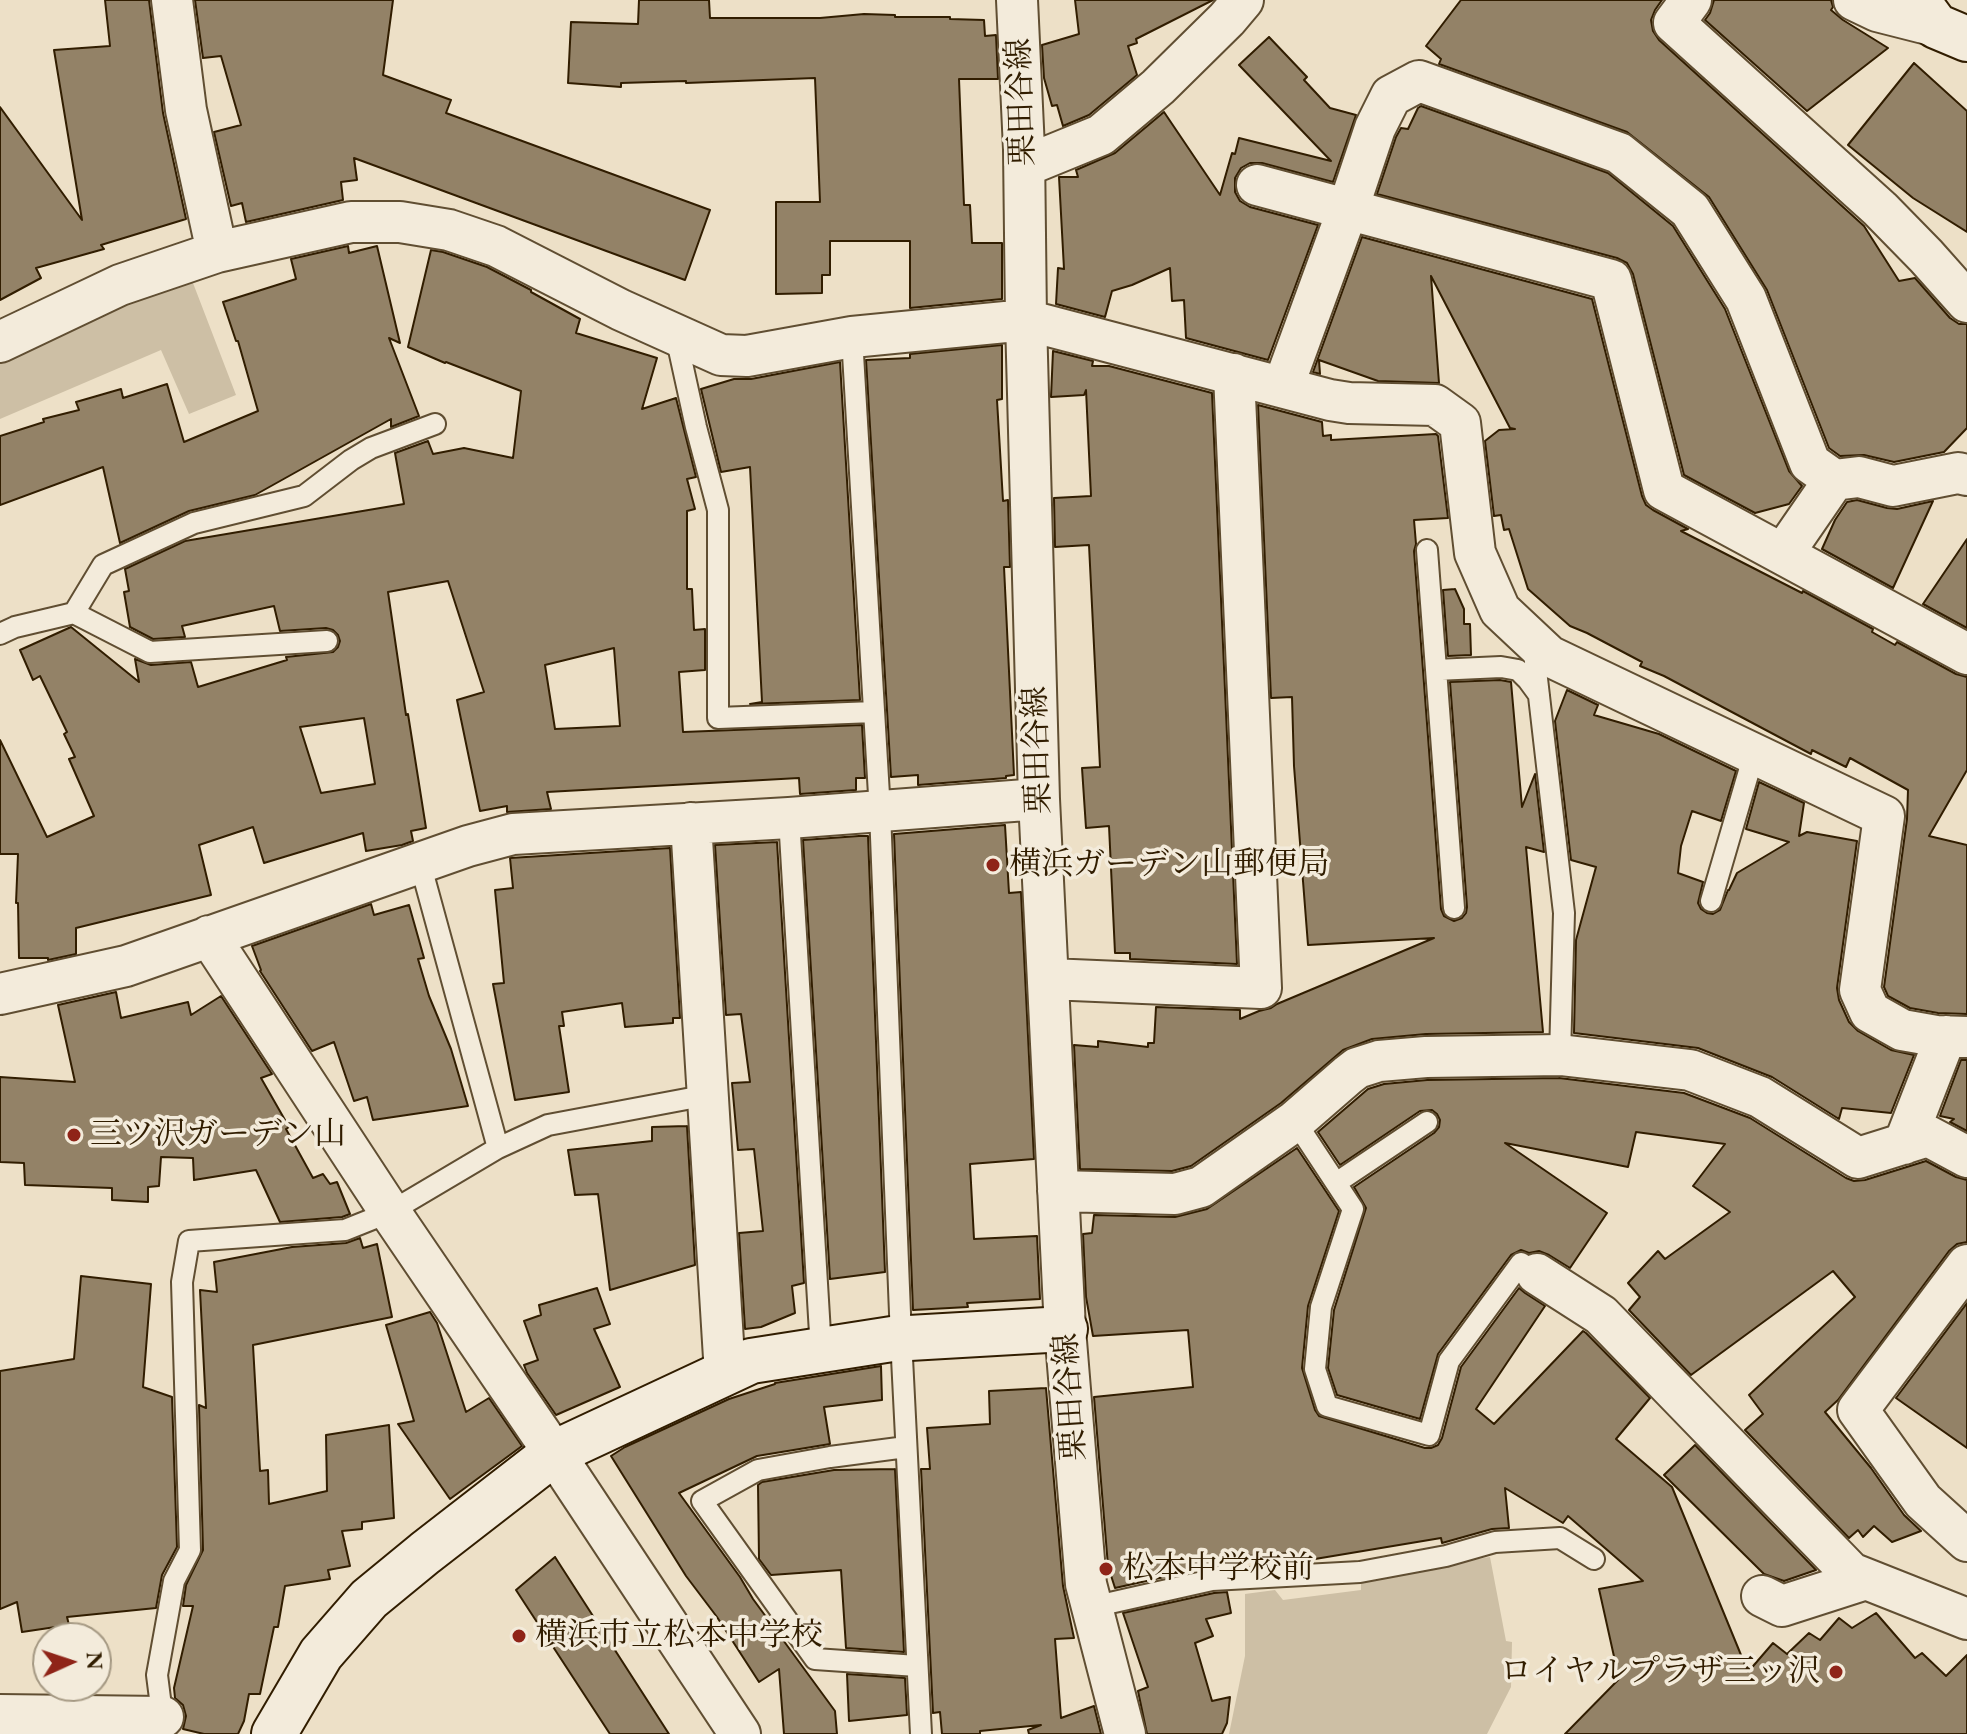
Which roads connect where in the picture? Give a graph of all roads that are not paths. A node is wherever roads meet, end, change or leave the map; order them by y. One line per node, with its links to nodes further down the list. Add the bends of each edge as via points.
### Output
1 (172, 0): 10 (street, via 186,110)
2 (1017, 0): 7 (street, 栗田谷線)
3 (1243, 0): 7 (street, via 1158,87 1101,135)
4 (1691, 0): 11 (street, via 1674,23 1880,209)
5 (1854, 0): 6 (street, via 1877,11)
6 (1940, 22)
7 (1025, 166): 12 (street, 栗田谷線)
8 (1257, 185): 9 (street)
9 (1348, 209): 17 (street); 20 (street, via 1391,96 1419,81 1619,153 1690,210 1746,299 1810,463); 22 (street, via 1611,280 1664,490)
10 (217, 252): 13 (street, via 351,222 425,225 496,246); 15 (street, via 120,285)
11 (1967, 302)
12 (1026, 320): 14 (street); 16 (street); 32 (street, 栗田谷線)
13 (676, 336): 14 (street, via 734,357); 30 (lane, via 718,510 718,718)
14 (852, 337): 30 (lane)
15 (0, 342)
16 (1234, 374): 17 (street); 40 (street, via 1261,988)
17 (1283, 387): 26 (street, via 1341,402 1435,405 1460,423 1475,553 1500,610)
18 (435, 424): 23 (lane, via 371,448 304,496 194,523 103,565)
19 (1967, 475): 20 (street, via 1893,486 1859,477)
20 (1834, 480): 22 (street)
21 (1427, 550): 28 (lane)
22 (1783, 554): 27 (street)
23 (74, 613): 24 (lane); 25 (lane, via 150,652)
24 (0, 634)
25 (327, 641)
26 (1533, 641): 29 (lane); 31 (street, via 1549,656)
27 (1967, 654)
28 (1436, 670): 29 (lane, via 1518,670); 38 (lane)
29 (1539, 695): 43 (lane, via 1564,913)
30 (874, 712): 33 (lane)
31 (1754, 754): 37 (lane); 42 (street, via 1884,816 1860,990 1870,1012 1902,1030)
32 (1039, 799): 33 (street); 40 (street, 栗田谷線)
33 (880, 812): 34 (street); 56 (lane)
34 (789, 818): 35 (street); 57 (lane)
35 (691, 823): 36 (street, via 513,834); 44 (street)
36 (420, 863): 39 (street); 48 (lane)
37 (1711, 901)
38 (1454, 908)
39 (209, 936): 41 (street, via 126,966); 52 (street)
40 (1049, 979): 51 (street, 栗田谷線)
41 (0, 994)
42 (1956, 1037): 47 (street)
43 (1560, 1055): 45 (street, via 1426,1057 1368,1064); 47 (street, via 1690,1070 1760,1097 1858,1158)
44 (708, 1095): 48 (lane, via 548,1125); 58 (street)
45 (1295, 1121): 50 (lane); 51 (street, via 1201,1187 1175,1194)
46 (1427, 1122): 50 (lane)
47 (1904, 1144): 49 (street, via 1928,1136)
48 (498, 1148): 52 (lane)
49 (1967, 1157)
50 (1336, 1183): 54 (lane, via 1353,1209 1321,1307 1315,1369 1327,1406 1429,1435 1449,1361 1521,1263)
51 (1058, 1191): 55 (street, 栗田谷線)
52 (390, 1212): 60 (street); 69 (lane, via 345,1230 189,1241 182,1282 190,1550 174,1581 157,1675)
53 (1967, 1265): 61 (street, via 1858,1410 1923,1501)
54 (1537, 1274): 63 (street, via 1601,1315 1851,1573)
55 (1065, 1329): 56 (street); 65 (street, 栗田谷線)
56 (901, 1338): 57 (street); 59 (lane)
57 (821, 1350): 58 (street, via 751,1361)
58 (725, 1374): 60 (street)
59 (906, 1447): 67 (lane); 67 (lane, via 758,1470 702,1501 815,1659)
60 (554, 1453): 70 (street, via 369,1599 321,1654); 71 (street)
61 (1967, 1541)
62 (1594, 1559): 65 (lane, via 1560,1538 1495,1542 1360,1572 1212,1580)
63 (1866, 1579): 64 (street, via 1782,1606); 66 (street)
64 (1762, 1596)
65 (1092, 1607): 73 (street, 栗田谷線)
66 (1967, 1619)
67 (917, 1666): 72 (lane)
68 (0, 1715): 69 (street)
69 (164, 1725)
70 (274, 1734)
71 (740, 1734)
72 (921, 1734)
73 (1125, 1734)

